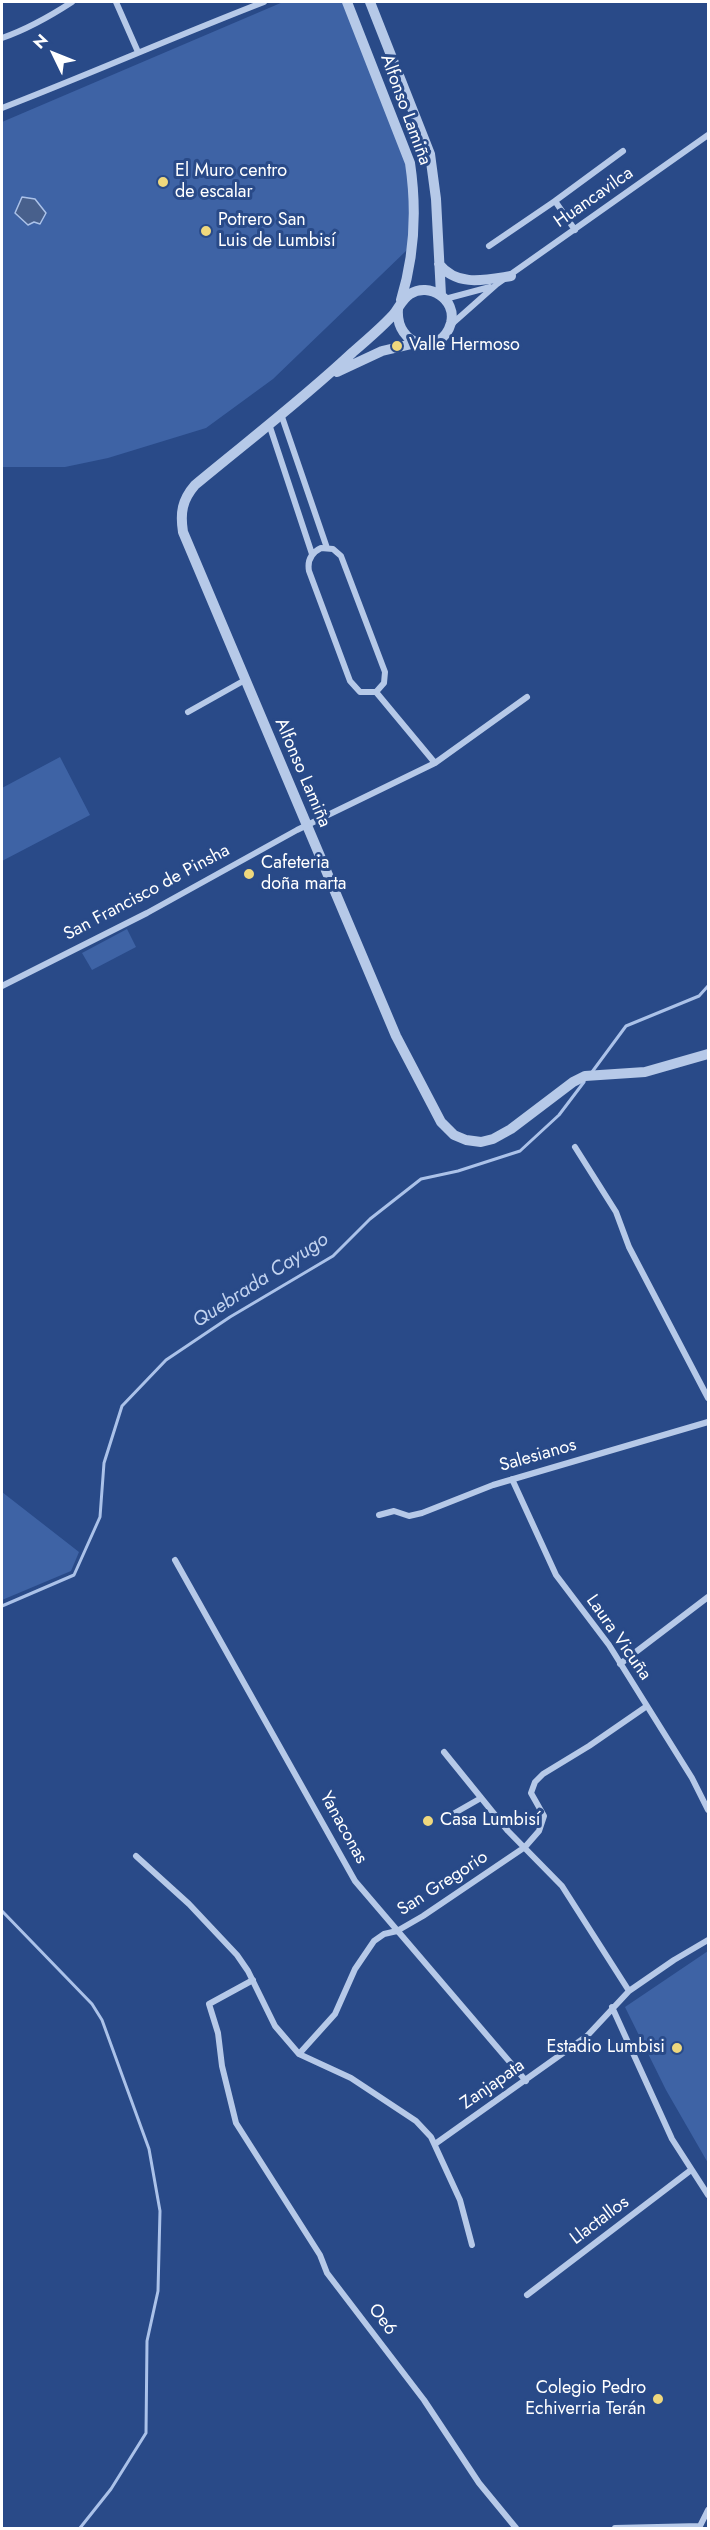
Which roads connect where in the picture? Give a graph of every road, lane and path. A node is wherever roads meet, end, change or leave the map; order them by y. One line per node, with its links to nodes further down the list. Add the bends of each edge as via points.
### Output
1 (72, 2): 6 (street, via 25,30)
2 (116, 2): 7 (street)
3 (264, 2): 7 (street)
4 (347, 2): 18 (street, Alfonso Lamiña, via 410,163 414,234)
5 (370, 2): 14 (street, Alfonso Lamiña, via 430,154)
6 (2, 38)
7 (138, 52): 8 (street)
8 (2, 108)
9 (708, 135): 12 (street, Huancavilca)
10 (623, 151): 11 (street)
11 (555, 201): 12 (street); 13 (street)
12 (575, 230): 15 (street, Huancavilca)
13 (489, 246)
14 (439, 264): 15 (street, via 456,278 474,281); 17 (street, Alfonso Lamiña)
15 (511, 276): 16 (street, Huancavilca)
16 (497, 284): 17 (street, Huancavilca); 19 (street, Huancavilca)
17 (443, 297): 18 (street, via 431,290 419,290 408,294); 19 (street, via 451,311)
18 (399, 306): 20 (street, via 400,330); 21 (street, Alfonso Lamiña, via 351,355)
19 (450, 325): 20 (street, via 437,341)
20 (416, 343): 21 (street, Alfonso Lamiña, via 363,359)
21 (300, 398): 22 (street, Alfonso Lamiña)
22 (281, 413): 23 (street, Alfonso Lamiña); 24 (street)
23 (269, 423): 25 (street); 26 (street, Alfonso Lamiña, via 195,485 187,495 181,517 183,532)
24 (327, 548): 25 (street); 27 (street, via 341,556 385,672 384,683)
25 (312, 554): 27 (street, via 309,571 352,686 366,694)
26 (245, 680): 29 (street); 31 (street, Alfonso Lamiña)
27 (376, 692): 30 (street)
28 (527, 697): 30 (street, San Francisco de Pinsha)
29 (188, 712)
30 (435, 763): 31 (street, San Francisco de Pinsha)
31 (306, 826): 32 (street, San Francisco de Pinsha, via 147,914); 33 (street, Alfonso Lamiña, via 396,1036 441,1122 454,1135 481,1142 493,1139 573,1082 591,1075 645,1072)
32 (2, 986)
33 (708, 1054)
34 (575, 1147): 35 (street, via 616,1212 629,1247)
35 (708, 1398)
36 (708, 1422): 37 (street, Salesianos)
37 (512, 1479): 38 (street, Salesianos, via 422,1513 409,1516 394,1511); 41 (street, Laura Vicuña, via 556,1575)
38 (379, 1515)
39 (175, 1560): 49 (street, Yanaconas, via 355,1881)
40 (708, 1597): 41 (street)
41 (620, 1664): 42 (street, Laura Vicuña)
42 (647, 1706): 45 (street, Laura Vicuña); 47 (street, San Gregorio, via 535,1782 531,1793 544,1816 543,1824)
43 (444, 1752): 44 (street)
44 (481, 1798): 46 (street); 47 (street)
45 (708, 1810)
46 (453, 1814)
47 (525, 1847): 49 (street, San Gregorio); 52 (street, via 562,1886)
48 (136, 1856): 51 (street, via 214,1929)
49 (397, 1931): 54 (street, San Gregorio, via 384,1934 363,1955 335,2014); 55 (street, Yanaconas)
50 (708, 1940): 52 (street, Zanjapata)
51 (253, 1980): 54 (street, via 275,2026); 63 (street, Oe6, via 209,2004 236,2123 327,2273)
52 (629, 1991): 53 (street, Zanjapata)
53 (612, 2007): 55 (street, Zanjapata, via 587,2036); 57 (street, via 672,2139)
54 (299, 2054): 56 (street, via 351,2078 387,2101 416,2121)
55 (526, 2081): 56 (street, Zanjapata)
56 (435, 2144): 59 (street, via 460,2200)
57 (692, 2170): 58 (street); 60 (street, Llactallos)
58 (708, 2195)
59 (472, 2245)
60 (527, 2295)
61 (708, 2510): 62 (street)
62 (699, 2527): 64 (street)
63 (516, 2529)
64 (615, 2529)

